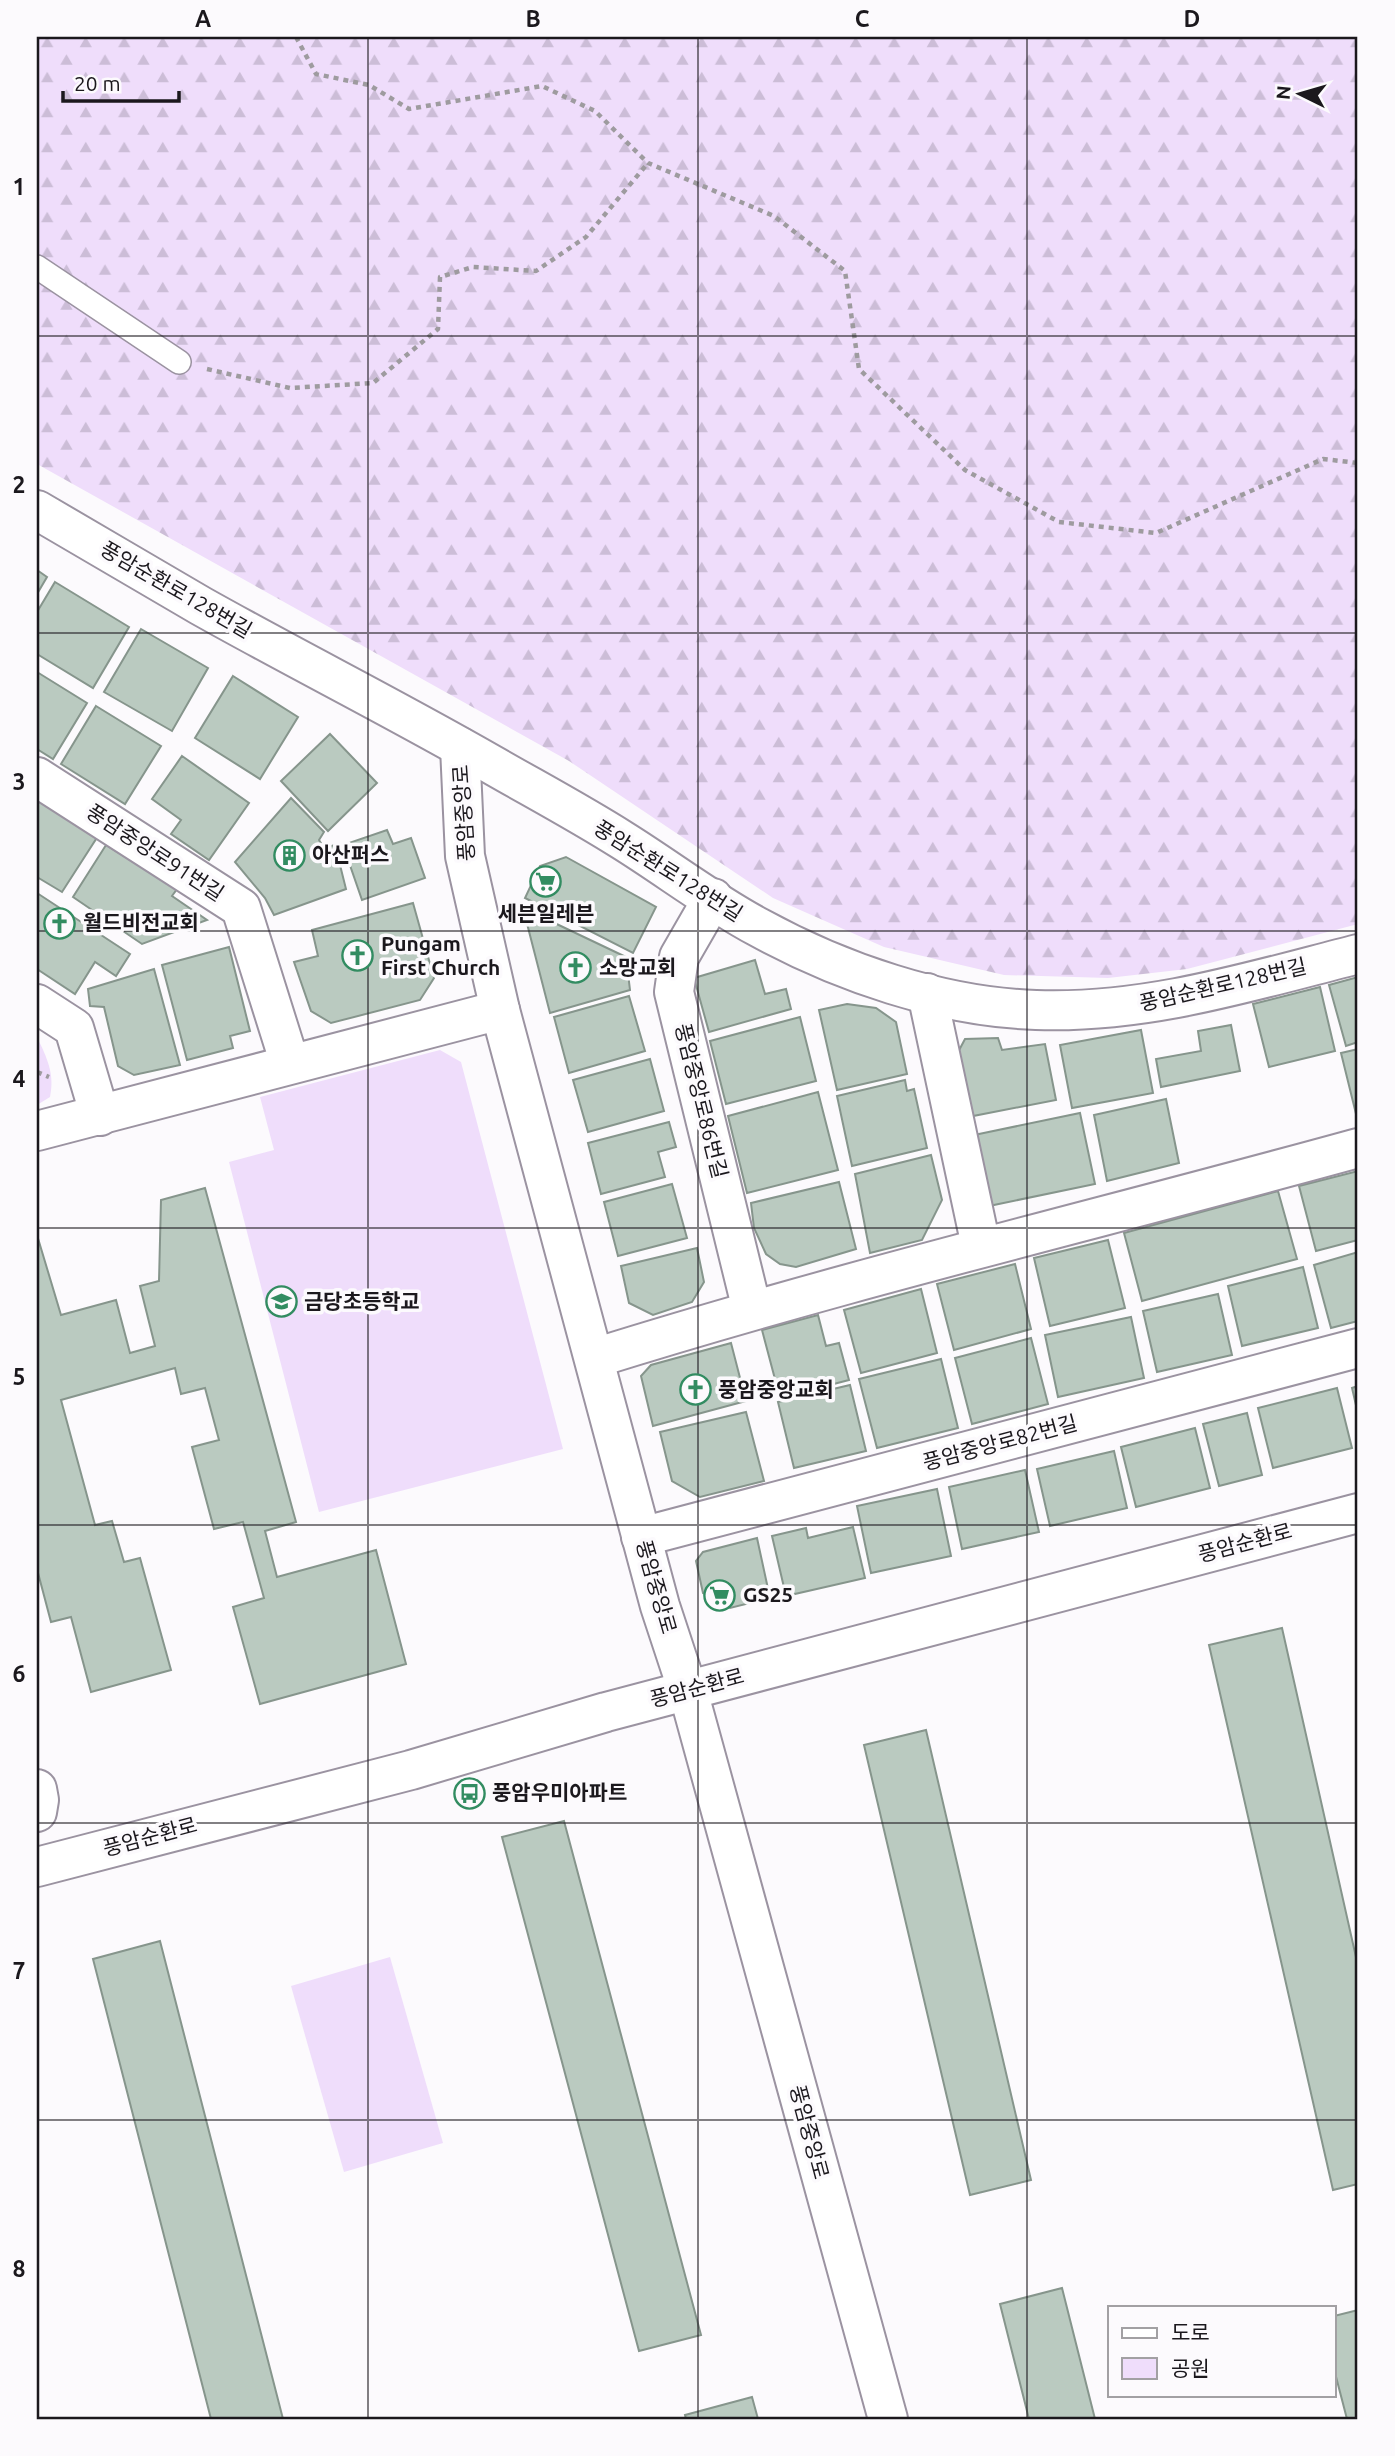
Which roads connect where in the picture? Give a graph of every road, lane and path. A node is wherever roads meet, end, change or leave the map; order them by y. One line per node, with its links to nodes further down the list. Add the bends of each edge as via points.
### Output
1 (296, 37): 2 (path, via 316,74 369,85 409,109 542,86 595,111)
2 (648, 163): 4 (path, via 586,237 536,271 473,267 440,277 438,329 373,383 290,388); 5 (path, via 774,216 845,271 859,369 965,470 1059,522 1156,533 1323,459)
3 (37, 267): 4 (lane)
4 (179, 362)
5 (1358, 463)
6 (37, 510): 7 (street, 풍암순환로128번길)
7 (460, 747): 9 (street, 풍암순환로128번길); 13 (street, 풍암중앙로, via 465,856)
8 (37, 777): 14 (street, 풍암중앙로91번길, via 241,908)
9 (713, 898): 11 (street, 풍암순환로128번길, via 811,954); 19 (street, 풍암중앙로86번길, via 679,957 674,992)
10 (1358, 954): 11 (street, 풍암순환로128번길, via 1171,1001 1108,1009 1034,1010)
11 (927, 993): 18 (street)
12 (37, 1004): 15 (street, via 74,1028)
13 (500, 1010): 14 (street); 21 (street, 풍암중앙로)
14 (290, 1064): 15 (street)
15 (100, 1116): 16 (street)
16 (37, 1131)
17 (1358, 1148): 18 (street)
18 (981, 1247): 19 (street)
19 (752, 1310): 21 (street)
20 (1358, 1348): 23 (street, 풍암중앙로82번길)
21 (595, 1358): 23 (street, 풍암중앙로)
22 (1358, 1513): 24 (street, 풍암순환로)
23 (641, 1537): 24 (street, 풍암중앙로)
24 (688, 1691): 27 (street, 풍암순환로, via 411,1770); 28 (street, 풍암중앙로)
25 (37, 1789): 26 (street)
26 (37, 1812)
27 (37, 1867)
28 (888, 2419)

